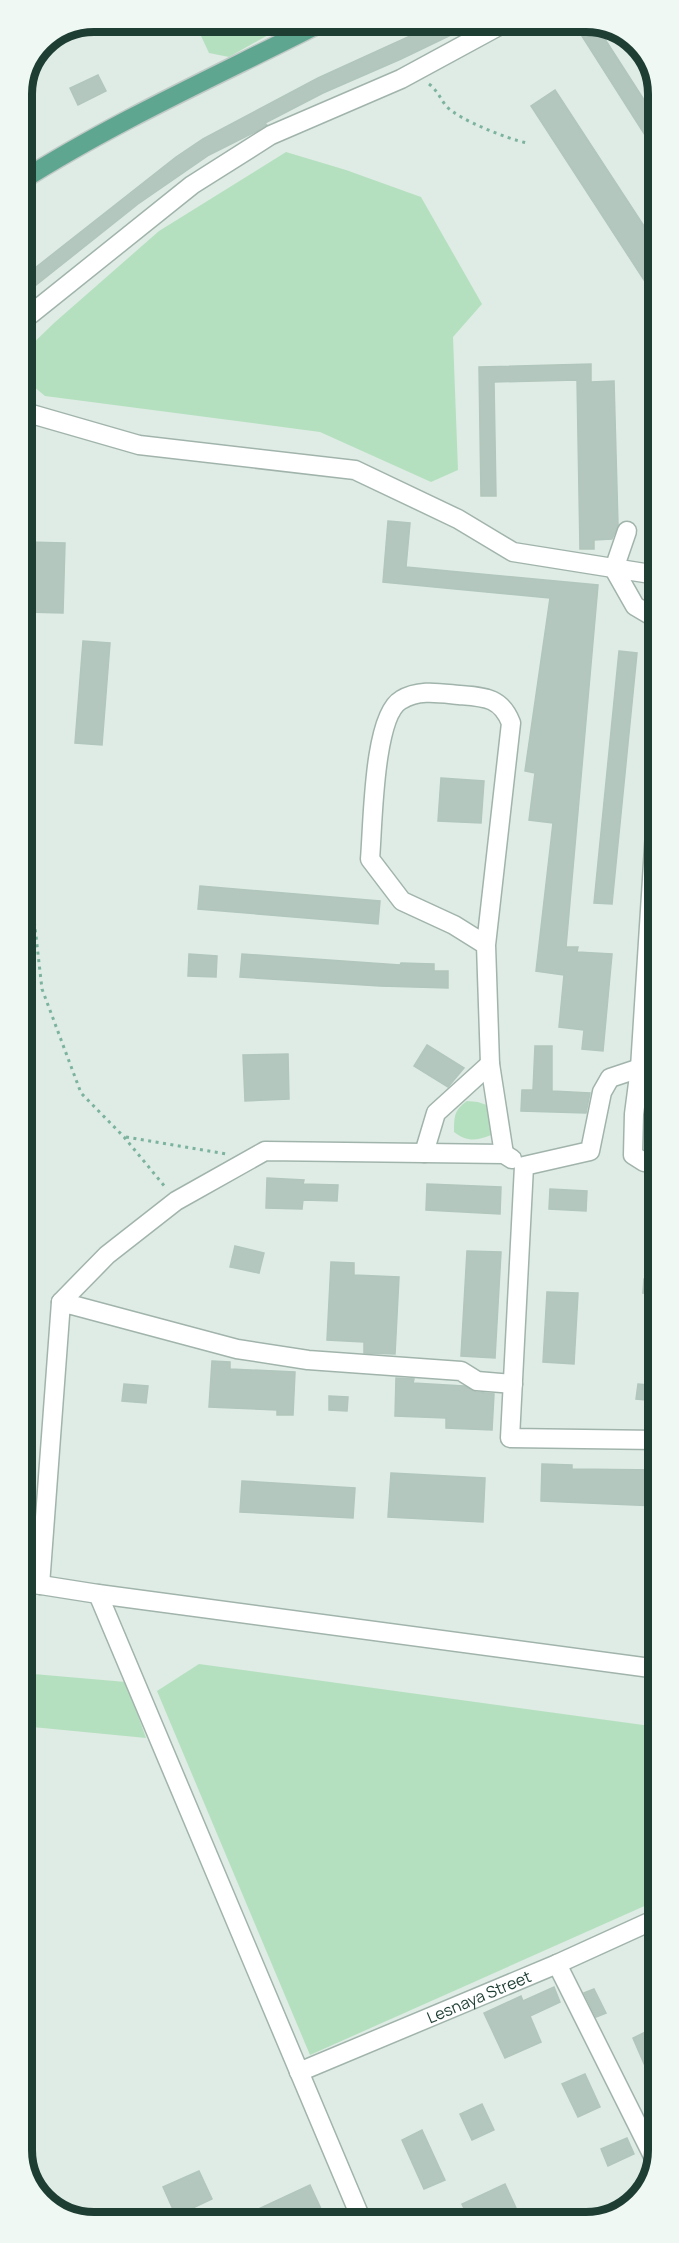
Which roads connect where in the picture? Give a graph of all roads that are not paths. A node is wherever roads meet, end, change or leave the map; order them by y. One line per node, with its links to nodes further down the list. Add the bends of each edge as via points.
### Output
1 (303, 32): 3 (main road)
2 (488, 32): 4 (street, via 414,73 271,135 192,185)
3 (32, 174)
4 (32, 313)
5 (32, 414): 7 (street, via 139,445 355,470 458,519 513,552)
6 (627, 531): 7 (street)
7 (614, 569): 8 (street); 9 (street, via 636,606)
8 (648, 574)
9 (648, 613)
10 (648, 942): 13 (street)
11 (486, 945): 11 (street, via 512,723 507,712 484,697 426,691 411,695 389,711 380,740 370,859 402,901); 12 (street)
12 (490, 1064): 14 (street, via 436,1113); 15 (street)
13 (640, 1068): 16 (street, via 633,1155); 17 (street, via 609,1078 602,1092 590,1151)
14 (424, 1153): 15 (street); 18 (street, via 265,1151 176,1201 107,1255)
15 (504, 1154): 17 (street)
16 (648, 1162)
17 (524, 1166): 19 (street)
18 (61, 1302): 19 (street, via 237,1349 308,1360 461,1371 477,1381); 21 (street)
19 (513, 1384): 20 (street, via 510,1438)
20 (648, 1440)
21 (32, 1575)
22 (32, 1584): 23 (street)
23 (98, 1594): 24 (street); 27 (street)
24 (648, 1668)
25 (648, 1923): 26 (street, Lesnaya Street)
26 (557, 1964): 27 (street, Lesnaya Street); 28 (street)
27 (299, 2072): 29 (street)
28 (648, 2146)
29 (358, 2212)

